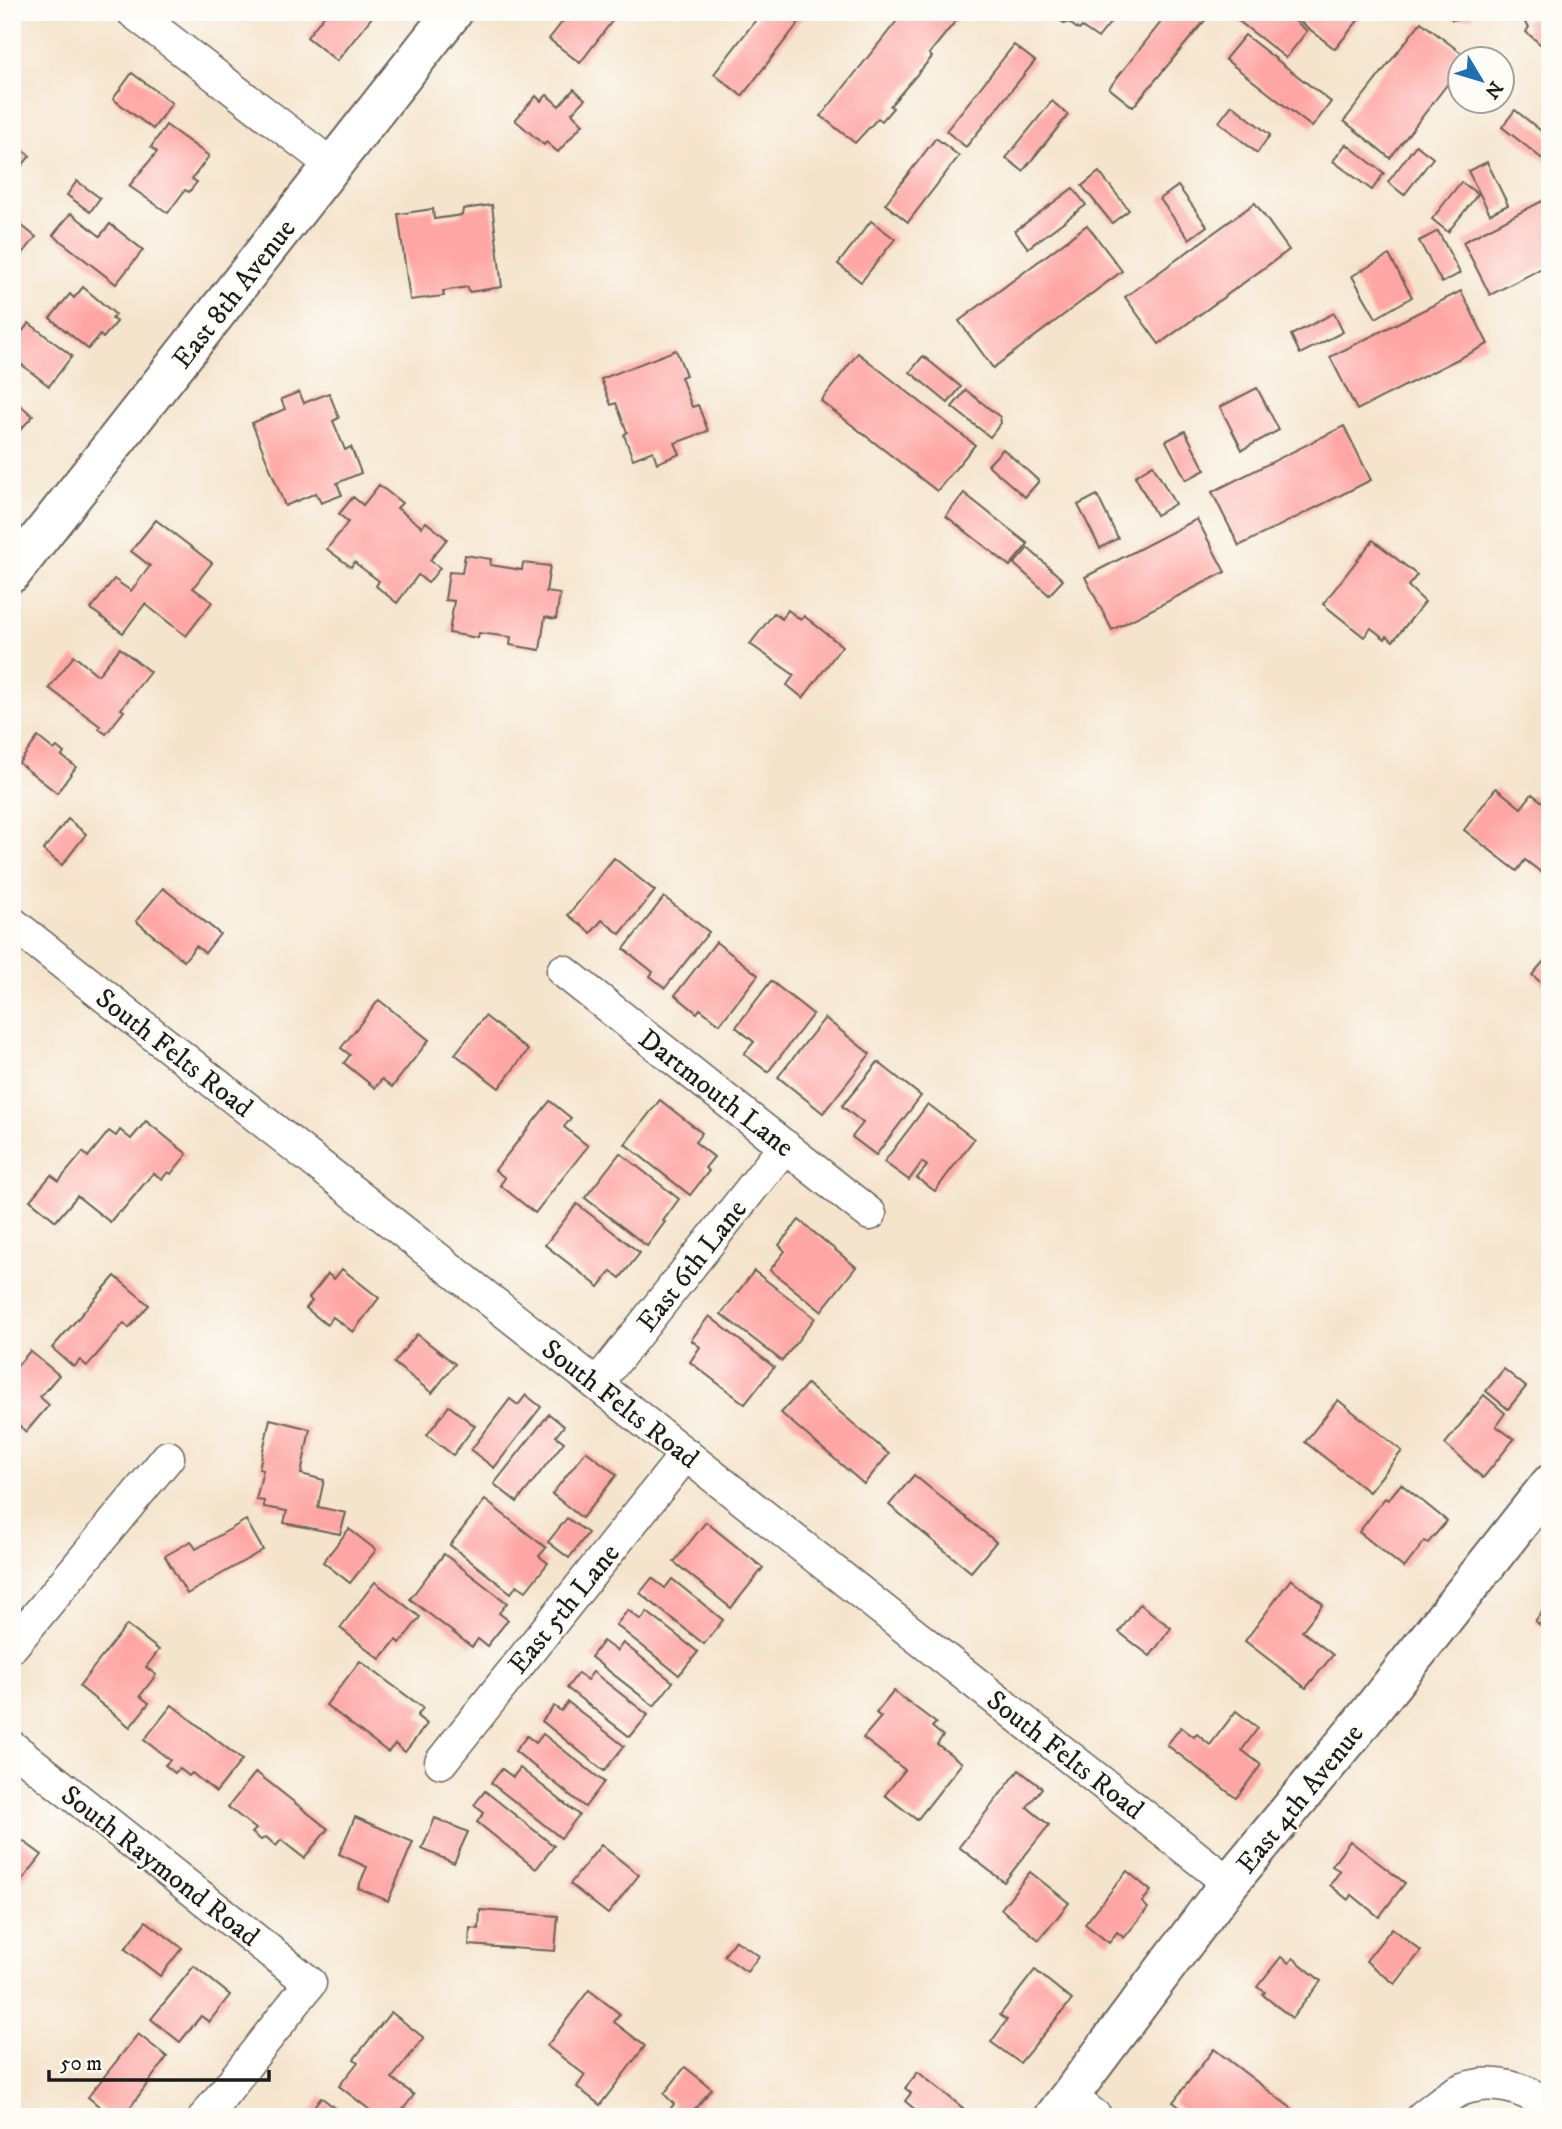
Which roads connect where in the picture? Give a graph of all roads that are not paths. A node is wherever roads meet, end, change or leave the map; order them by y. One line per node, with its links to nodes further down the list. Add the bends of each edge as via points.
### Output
1 (133, 12): 3 (street)
2 (453, 12): 3 (street, East 8th Avenue)
3 (332, 166): 4 (street, East 8th Avenue)
4 (12, 573)
5 (12, 923): 9 (street, South Felts Road)
6 (564, 971): 7 (street, Dartmouth Lane)
7 (785, 1146): 8 (street, Dartmouth Lane); 9 (street, East 6th Lane)
8 (870, 1214)
9 (597, 1384): 10 (street, South Felts Road)
10 (686, 1454): 15 (street, East 5th Lane); 16 (street, South Felts Road)
11 (168, 1457): 13 (street)
12 (1550, 1483): 16 (street, East 4th Avenue)
13 (12, 1646)
14 (12, 1747): 19 (street, South Raymond Road, via 310,1983)
15 (441, 1762)
16 (1229, 1883): 18 (street, East 4th Avenue)
17 (1550, 2106): 20 (street, via 1533,2094 1498,2084 1462,2089)
18 (1073, 2110)
19 (205, 2117)
20 (1422, 2117)

